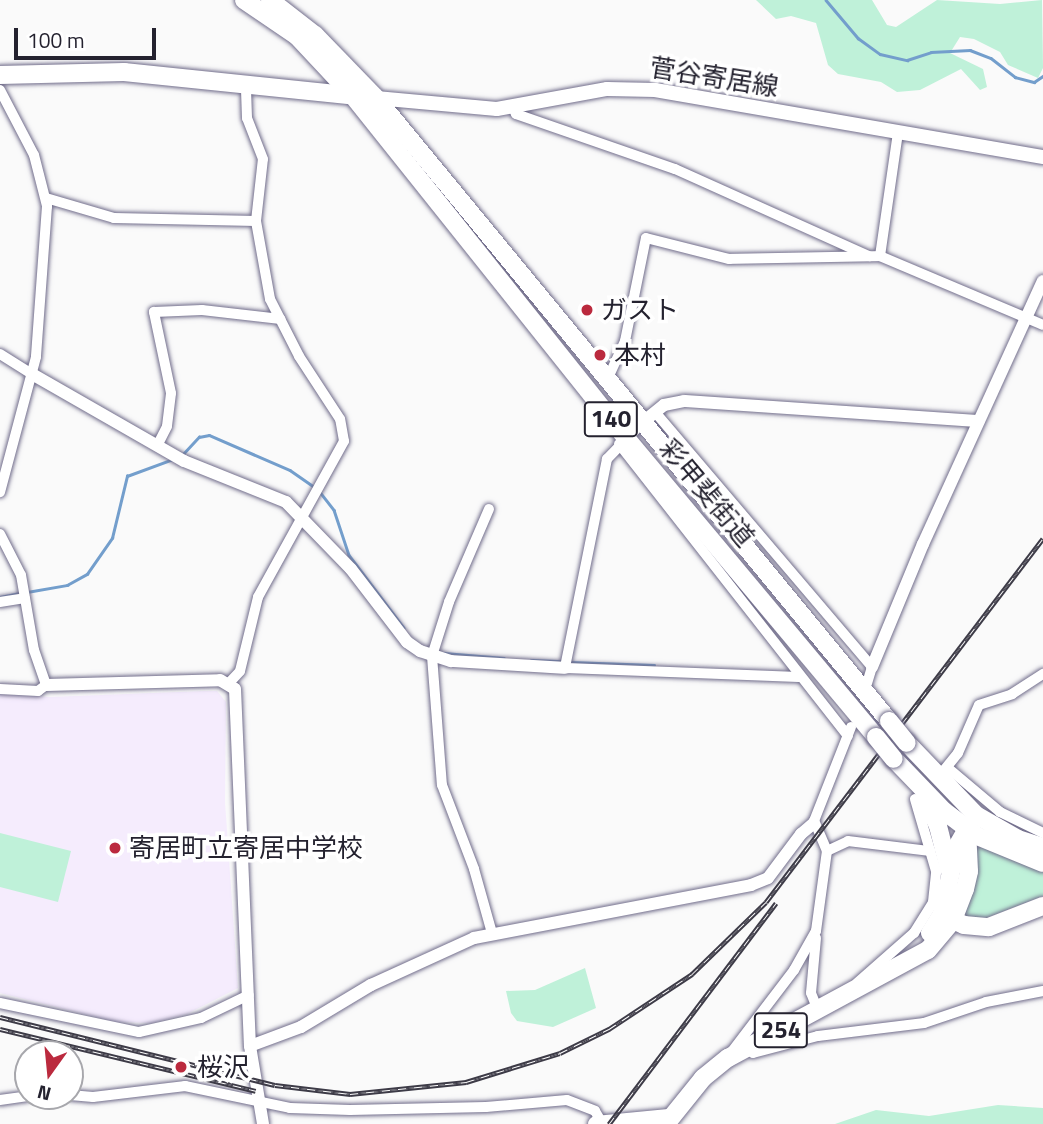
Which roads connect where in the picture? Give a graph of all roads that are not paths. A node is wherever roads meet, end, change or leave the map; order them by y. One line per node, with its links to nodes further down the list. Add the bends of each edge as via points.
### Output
1 (244, 0): 6 (highway, 彩甲斐街道 / 140, via 297,36)
2 (270, 0): 7 (highway, 彩甲斐街道 / 140, via 315,35)
3 (0, 75): 4 (highway, via 124,72)
4 (246, 84): 6 (highway); 13 (street, via 247,118 263,159)
5 (0, 90): 11 (street, via 34,155)
6 (353, 96): 7 (highway); 12 (highway, 彩甲斐街道 / 140)
7 (376, 98): 8 (main road, 菅谷寄居線, via 470,109); 12 (highway, 彩甲斐街道 / 140)
8 (512, 106): 9 (main road, 菅谷寄居線, via 607,89 655,90); 14 (street, via 516,114 675,169)
9 (898, 132): 10 (main road, 菅谷寄居線); 14 (street)
10 (1043, 157)
11 (46, 198): 13 (street, via 114,218); 20 (street, via 40,333)
12 (447, 201): 21 (highway, 彩甲斐街道 / 140); 24 (highway, 彩甲斐街道 / 140)
13 (256, 221): 17 (street, via 270,299)
14 (874, 256): 16 (street); 21 (street, via 729,260 646,238 625,341)
15 (1043, 281): 16 (street)
16 (1024, 317): 18 (street); 23 (street)
17 (280, 319): 25 (street, via 202,310 154,312 171,393 167,426); 28 (street, via 344,431 344,441)
18 (1043, 325)
19 (0, 354): 20 (street)
20 (32, 374): 25 (street); 26 (street)
21 (608, 378): 22 (highway, 彩甲斐街道 / 140)
22 (649, 417): 23 (street, via 684,401); 24 (street); 33 (street); 42 (highway, 彩甲斐街道 / 140, bridge)
23 (978, 421): 33 (street)
24 (623, 441): 34 (street, via 607,459); 36 (street); 41 (highway, 彩甲斐街道 / 140, bridge, via 876,737)
25 (157, 446): 28 (street, via 195,466 271,492)
26 (0, 492)
27 (489, 509): 32 (street, via 449,602)
28 (304, 517): 32 (street, via 407,642); 37 (street, via 258,597 240,671)
29 (0, 534): 30 (street, via 21,575)
30 (25, 598): 31 (street); 39 (street)
31 (0, 602)
32 (432, 656): 34 (street); 53 (street, via 442,785)
33 (872, 667): 38 (street)
34 (565, 668): 36 (street)
35 (1043, 674): 44 (street, via 1013,694 979,705 945,771 1000,812)
36 (800, 677): 43 (street, via 850,731)
37 (229, 683): 39 (street); 56 (street, via 237,697)
38 (867, 683)
39 (46, 685): 40 (street, via 37,691)
40 (0, 689)
41 (916, 792): 42 (highway, 彩甲斐街道 / 140); 46 (street, via 917,819); 49 (highway, via 938,826)
42 (972, 822): 45 (highway, 彩甲斐街道 / 140); 48 (highway, 彩甲斐街道 / 140, via 992,845); 49 (highway, 254); 51 (highway, 254, via 969,871)
43 (813, 824): 47 (street); 53 (street, via 768,878 751,886)
44 (1043, 833)
45 (1043, 847)
46 (930, 850): 47 (street, via 848,841); 55 (street, via 935,894 927,915 900,947)
47 (827, 851): 52 (street)
48 (1043, 863)
49 (950, 872): 51 (highway, 254)
50 (1043, 906): 51 (highway, via 989,927)
51 (947, 917): 55 (highway, 254, via 928,950)
52 (816, 931): 58 (street, via 811,993); 61 (street, via 794,970)
53 (492, 933): 59 (street, via 451,947 371,985 301,1027)
54 (1043, 991): 60 (street, via 986,1002 924,1023 818,1036 753,1053)
55 (848, 994): 58 (highway, 254)
56 (249, 995): 57 (street, via 201,1018 139,1032); 59 (street)
57 (0, 1003)
58 (818, 1010): 60 (highway, 254)
59 (250, 1046): 63 (street)
60 (748, 1047): 61 (highway, 254)
61 (728, 1058): 64 (highway, 254)
62 (84, 1096): 63 (street, via 185,1086)
63 (258, 1103): 65 (street, via 400,1111 567,1100 595,1111); 66 (street)
64 (667, 1121): 65 (main road)
65 (599, 1123)
66 (263, 1124)

